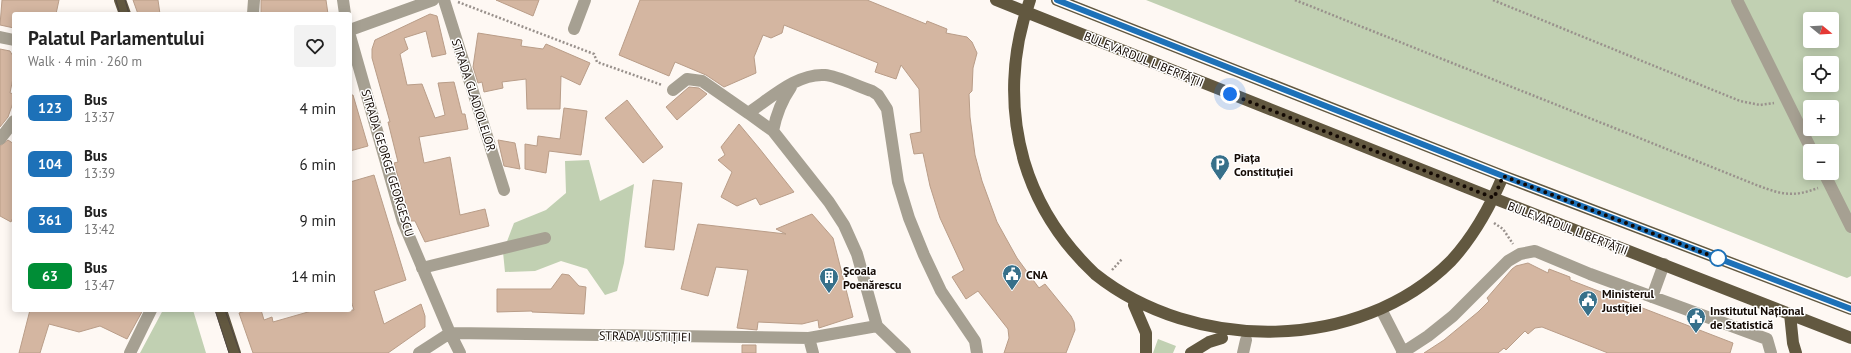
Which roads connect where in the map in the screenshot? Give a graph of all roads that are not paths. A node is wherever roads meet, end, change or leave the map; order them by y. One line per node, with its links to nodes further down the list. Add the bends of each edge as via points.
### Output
1 (120, 0): 11 (main road)
2 (254, 0): 12 (street)
3 (343, 0): 13 (street)
4 (433, 0): 15 (street)
5 (444, 0): 29 (street, STRADA GLADIOLELOR)
6 (585, 0): 16 (street)
7 (996, 0): 14 (main road, BULEVARDUL LIBERTĂȚII)
8 (1030, 0): 14 (main road)
9 (1057, 0): 27 (main road, BULEVARDUL LIBERTĂȚII)
10 (1737, 0): 26 (street)
11 (124, 12)
12 (253, 12)
13 (345, 12)
14 (1026, 12): 30 (main road, BULEVARDUL LIBERTĂȚII); 38 (main road, via 1018,43 1014,88 1017,130 1028,172 1047,215 1066,243 1102,281)
15 (352, 29)
16 (574, 29)
17 (0, 38): 18 (street)
18 (12, 40)
19 (352, 43): 34 (street, STRADA GEORGE GEORGESCU, via 403,222)
20 (793, 84): 22 (street); 24 (street, via 784,97); 56 (street, via 810,76 827,75 872,91 884,103 898,182 909,218 941,291 975,341)
21 (674, 90): 22 (street, via 687,79 702,80)
22 (748, 113): 24 (street)
23 (12, 124): 25 (street)
24 (773, 131): 44 (street, via 844,224 857,254)
25 (0, 139)
26 (1809, 144)
27 (1503, 176): 30 (main road); 37 (main road, BULEVARDUL LIBERTĂȚII)
28 (1827, 180): 31 (street)
29 (504, 190)
30 (1494, 198): 33 (main road, BULEVARDUL LIBERTĂȚII); 42 (main road, via 1463,246 1437,274 1406,299)
31 (1851, 227)
32 (546, 238): 34 (street)
33 (1664, 264): 35 (street); 43 (main road, BULEVARDUL LIBERTĂȚII)
34 (422, 268): 45 (street, STRADA GEORGE GEORGESCU)
35 (1652, 297): 60 (street, via 1535,251 1520,254 1508,261 1453,316); 61 (street, via 1767,339)
36 (1851, 301): 37 (main road)
37 (1835, 303): 39 (main road, BULEVARDUL LIBERTĂȚII)
38 (1134, 305): 47 (main road, via 1176,325); 57 (main road, via 1146,333)
39 (1851, 309)
40 (150, 312): 50 (street)
41 (222, 312): 51 (main road)
42 (1383, 313): 49 (main road, via 1334,332 1310,338 1288,341); 60 (street)
43 (1790, 314): 48 (main road, BULEVARDUL LIBERTĂȚII); 62 (main road)
44 (877, 326): 46 (street, STRADA JUSTIȚIEI); 55 (street)
45 (450, 333): 46 (street, STRADA JUSTIȚIEI); 52 (street); 53 (street, STRADA GEORGE GEORGESCU)
46 (809, 338): 54 (street)
47 (1222, 338): 49 (main road); 58 (main road, via 1209,342)
48 (1851, 338)
49 (1246, 340): 59 (street)
50 (130, 353)
51 (235, 353)
52 (419, 353)
53 (460, 353)
54 (813, 353)
55 (906, 353)
56 (977, 353)
57 (1146, 353)
58 (1191, 353)
59 (1243, 353)
60 (1403, 353)
61 (1771, 353)
62 (1796, 353)

